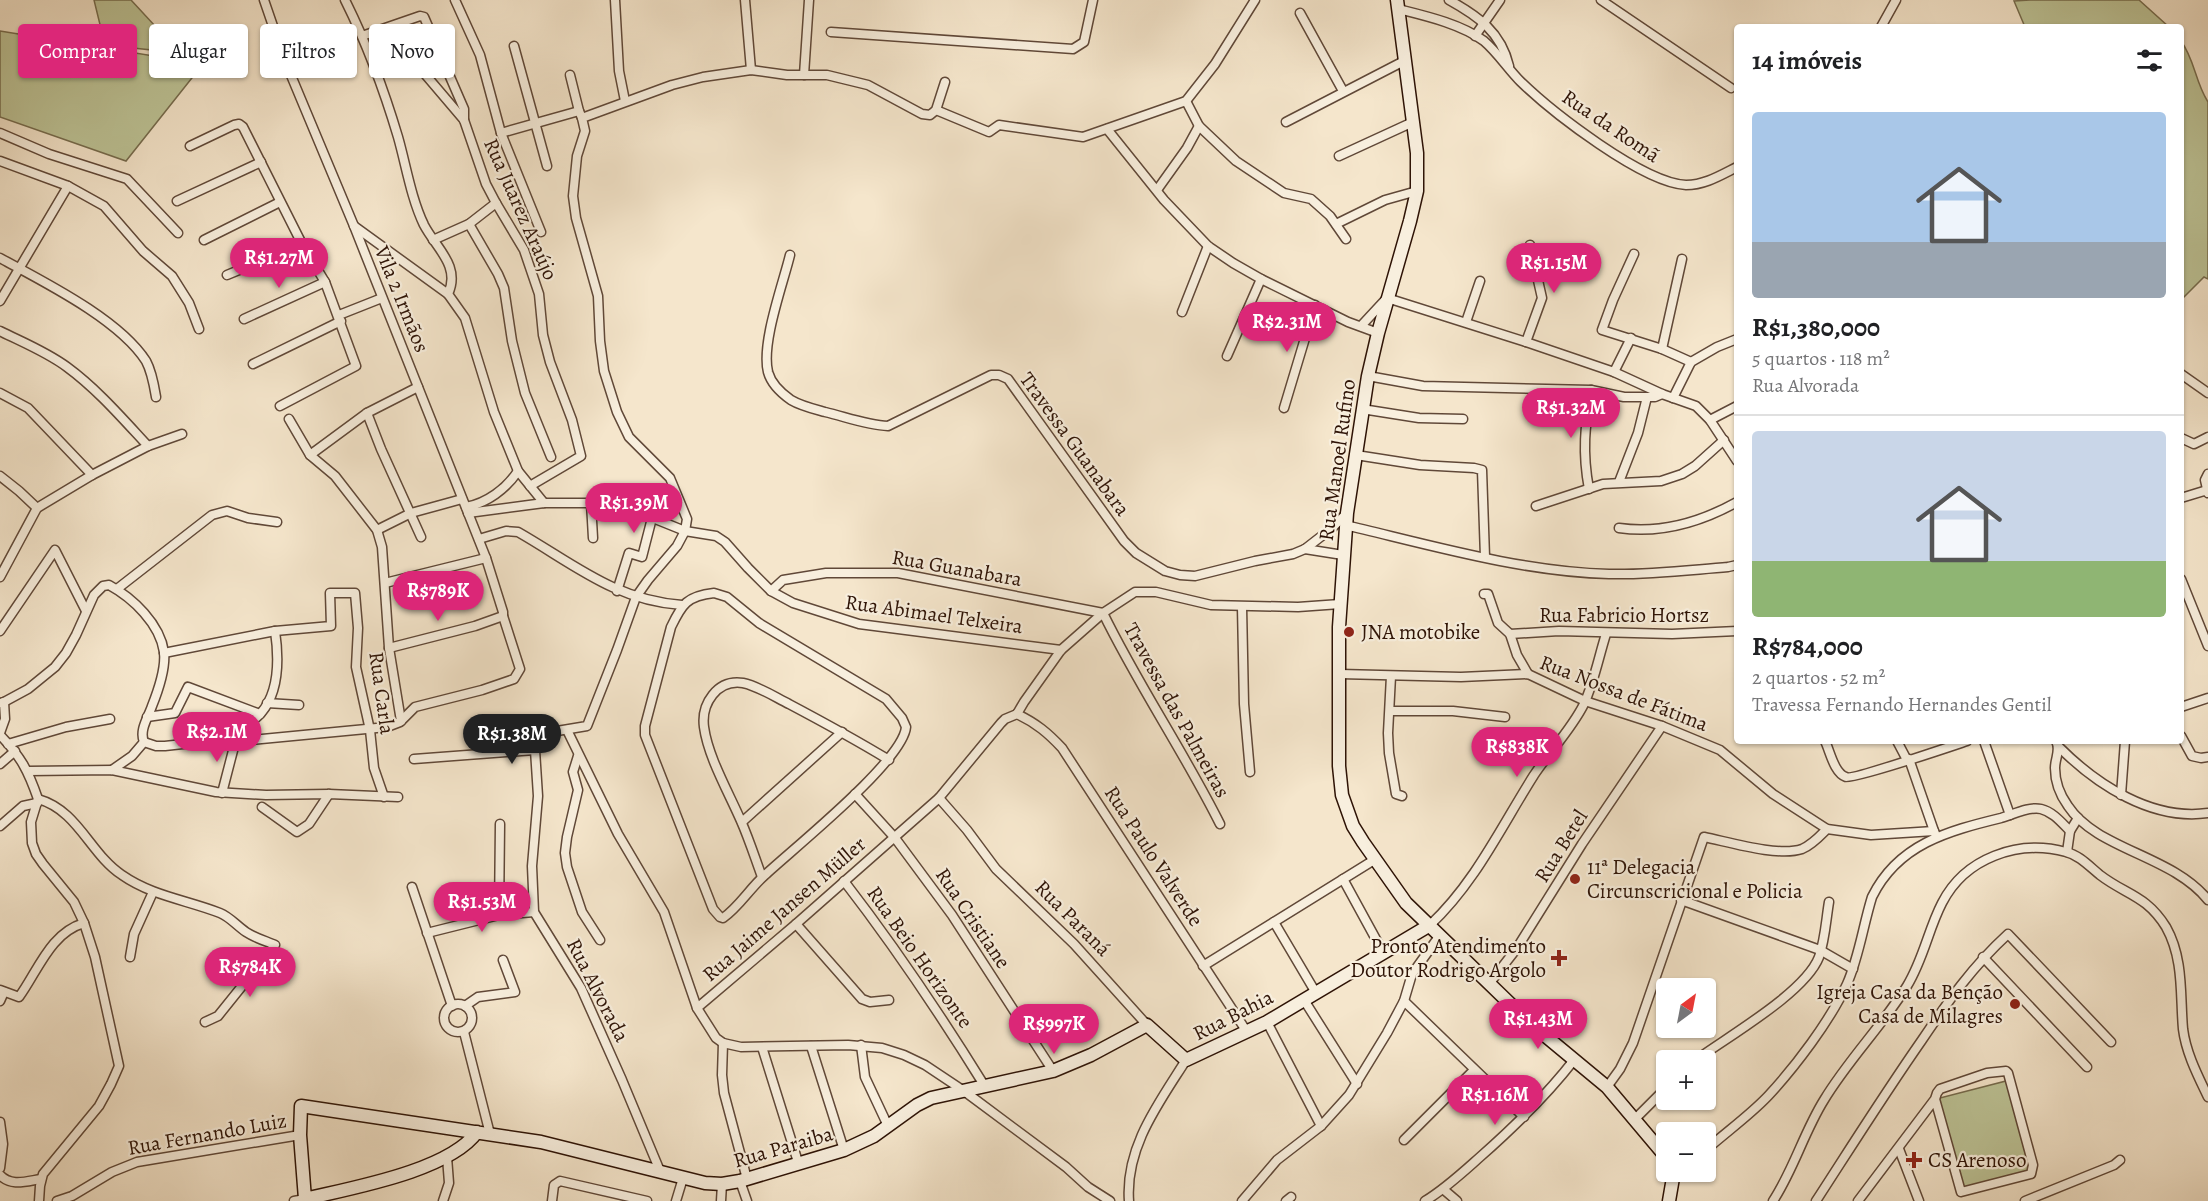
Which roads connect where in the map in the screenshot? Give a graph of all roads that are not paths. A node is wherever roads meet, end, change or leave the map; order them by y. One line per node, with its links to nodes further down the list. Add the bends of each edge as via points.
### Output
1 (264, 0): 60 (street, Vila 2 Irmãos, via 285,61)
2 (345, 0): 21 (street)
3 (455, 0): 45 (street, via 480,56)
4 (615, 0): 34 (street)
5 (745, 0): 26 (street)
6 (809, 0): 28 (street)
7 (1093, 0): 19 (street, via 1084,42 1073,49)
8 (1255, 0): 35 (street, via 1215,64)
9 (1449, 0): 15 (street, Rua da Romã)
10 (1500, 0): 15 (street)
11 (1601, 0): 32 (street)
12 (1896, 0): 18 (street)
13 (1398, 4): 22 (street, Rua da Romã); 24 (street, Rua Manoel Rufino)
14 (1300, 13): 33 (street)
15 (1485, 22): 22 (street); 25 (street, Rua da Romã, via 1503,47)
16 (399, 24): 17 (street, via 420,16)
17 (428, 24)
18 (1883, 24)
19 (831, 32)
20 (369, 34): 21 (street)
21 (362, 36): 65 (street, via 387,100 418,209)
22 (1475, 36): 25 (street, Rua da Romã)
23 (514, 46): 41 (street)
24 (1404, 61): 33 (street); 40 (street, Rua Manoel Rufino)
25 (1510, 69): 51 (street, Rua da Romã, via 1561,116 1650,176 1675,184 1699,184)
26 (752, 70): 28 (street); 34 (street, via 687,80)
27 (570, 75): 37 (street)
28 (804, 75): 36 (street, via 827,75 868,85 927,115)
29 (428, 78): 38 (street, Rua Juarez Araújo)
30 (451, 78): 38 (street, via 464,109)
31 (945, 82): 36 (street)
32 (1731, 88)
33 (1343, 91): 39 (street)
34 (625, 101): 37 (street)
35 (1186, 101): 42 (street); 43 (street)
36 (936, 110): 43 (street, via 989,132 999,125 1083,137)
37 (580, 114): 41 (street); 147 (street, via 585,131 577,156 573,196 598,296 604,371 616,412 629,437 670,478 687,519)
38 (464, 120): 57 (street, Rua Juarez Araújo)
39 (1286, 122)
40 (1413, 122): 47 (street); 54 (street, Rua Manoel Rufino)
41 (537, 124): 45 (street); 50 (street)
42 (1199, 126): 53 (street); 59 (street, via 1250,172 1289,195 1311,199)
43 (1107, 129): 53 (street)
44 (0, 133): 62 (street, via 49,154 127,179)
45 (501, 133): 61 (street)
46 (190, 146): 49 (street, via 241,125)
47 (1339, 156)
48 (0, 161): 52 (street)
49 (261, 162): 55 (street); 56 (street)
50 (547, 166)
51 (1734, 168)
52 (68, 186): 73 (street); 88 (street, via 104,206 143,251 172,276)
53 (1157, 190): 68 (street)
54 (1417, 191): 59 (street, via 1385,200); 80 (street, Rua Manoel Rufino)
55 (177, 201)
56 (280, 202): 64 (street); 66 (street)
57 (496, 203): 58 (street); 131 (street, Rua Juarez Araújo, via 516,233 539,294 543,335 581,456)
58 (469, 224): 65 (street); 125 (street, via 504,288 525,393)
59 (1336, 224): 63 (street)
60 (354, 226): 78 (street); 79 (street, Vila 2 Irmãos)
61 (541, 232)
62 (178, 233)
63 (1346, 239)
64 (204, 240)
65 (433, 240): 78 (street, via 451,268)
66 (302, 244): 74 (street); 77 (street)
67 (1530, 245): 93 (street, via 1542,298)
68 (1208, 246): 75 (street); 83 (street)
69 (1634, 254): 91 (street, via 1602,330)
70 (790, 255): 151 (street, Travessa Guanabara, via 767,358 772,381 791,400 888,426 982,379 999,375 1008,378 1119,535 1150,563 1165,571 1195,576)
71 (0, 258): 73 (street)
72 (1682, 259): 94 (street)
73 (19, 268): 81 (street); 106 (street, via 124,336 146,362)
74 (227, 275)
75 (1261, 279): 82 (street); 95 (street)
76 (1480, 281): 86 (street)
77 (325, 282): 84 (street); 85 (street)
78 (448, 294): 126 (street, via 465,318 494,412)
79 (382, 298): 84 (street); 101 (street, Vila 2 Irmãos)
80 (1387, 298): 86 (street); 87 (street); 90 (street, Rua Manoel Rufino)
81 (0, 301)
82 (1315, 305): 87 (street); 110 (street)
83 (1182, 312)
84 (340, 318): 97 (street); 109 (street, via 356,366)
85 (244, 319)
86 (1466, 322): 93 (street)
87 (1361, 326): 90 (street)
88 (199, 329)
89 (0, 331): 121 (street, via 65,365)
90 (1378, 333): 99 (street, Rua Manoel Rufino)
91 (1631, 339): 94 (street); 98 (street)
92 (1734, 340): 96 (street)
93 (1526, 342): 98 (street)
94 (1662, 349): 96 (street)
95 (1227, 356)
96 (1690, 362): 108 (street)
97 (253, 364)
98 (1614, 372): 105 (street)
99 (1368, 376): 102 (street, via 1424,386); 112 (street, Rua Manoel Rufino)
100 (2184, 376): 104 (street)
101 (418, 387): 113 (street); 138 (street, Vila 2 Irmãos)
102 (1591, 390): 107 (street); 132 (street, via 1584,431)
103 (0, 393): 128 (street, via 28,408)
104 (2208, 393)
105 (1662, 394): 107 (street); 108 (street)
106 (156, 397)
107 (1647, 397): 130 (street)
108 (1673, 398): 116 (street, via 1696,406)
109 (280, 406)
110 (1284, 408)
111 (1734, 408): 116 (street)
112 (1362, 409): 114 (street, via 1419,418); 123 (street, Rua Manoel Rufino)
113 (368, 413): 122 (street); 141 (street)
114 (1463, 418)
115 (289, 419): 122 (street)
116 (1710, 420): 120 (street)
117 (182, 434): 121 (street)
118 (2208, 436): 119 (street, via 2194,444)
119 (2184, 439)
120 (1724, 440): 124 (street); 130 (street, via 1682,474 1661,481)
121 (148, 446): 128 (street)
122 (310, 455): 146 (street, via 335,476)
123 (1356, 455): 143 (street, Rua Manoel Rufino); 153 (street, via 1482,470)
124 (1734, 456)
125 (551, 457)
126 (518, 471): 131 (street); 138 (street, via 500,491 476,505)
127 (2208, 474): 133 (street)
128 (92, 475): 140 (street)
129 (0, 476): 140 (street)
130 (1619, 482): 132 (street)
131 (530, 486): 135 (street)
132 (1589, 489): 139 (street)
133 (2207, 492): 134 (street)
134 (2184, 497)
135 (544, 503): 136 (street, Rua Abimael Telxeira); 138 (street, Rua Abimael Telxeira)
136 (591, 503): 142 (street, Rua Abimael Telxeira, via 623,506); 149 (street)
137 (1734, 504): 145 (street, via 1684,525 1643,531)
138 (465, 506): 141 (street); 150 (street, Vila 2 Irmãos)
139 (1536, 506)
140 (37, 508): 156 (street)
141 (411, 513): 146 (street); 148 (street)
142 (652, 518): 147 (street, Rua Abimael Telxeira); 160 (street, via 642,556 629,553)
143 (1346, 519): 151 (street, Travessa Guanabara); 152 (street, Rua Manoel Rufino); 153 (street)
144 (277, 522): 159 (street, via 227,511 212,515)
145 (1619, 528)
146 (377, 531): 157 (street)
147 (685, 531): 161 (street, Rua Abimael Telxeira, via 706,533 725,542); 163 (street)
148 (421, 537)
149 (593, 538)
150 (478, 539): 154 (street, Vila 2 Irmãos); 160 (street, via 506,531 518,532)
151 (1305, 549): 152 (street, Travessa Guanabara)
152 (1343, 555): 164 (street, Rua Manoel Rufino)
153 (1485, 557): 155 (street, via 1564,571 1610,574)
154 (486, 558): 157 (street); 169 (street, Vila 2 Irmãos)
155 (1734, 566)
156 (0, 577)
157 (385, 583): 176 (street)
158 (2184, 586): 175 (street)
159 (117, 589): 167 (street, via 103,586); 178 (street, via 151,623)
160 (617, 591): 163 (street)
161 (771, 591): 168 (street, Rua Guanabara, via 783,580 826,573 898,573); 177 (street, Rua Abimael Telxeira, via 803,607 859,624)
162 (1484, 594): 173 (street, Rua Fabricio Hortsz, via 1488,594 1500,626)
163 (636, 597): 165 (street); 197 (street, via 587,725)
164 (1340, 604): 166 (street); 179 (street, Rua Manoel Rufino)
165 (682, 605): 215 (street, via 702,594 721,593 759,623 886,699 906,727 903,741); 243 (street, via 671,627 651,696 645,735 713,909 726,916)
166 (1242, 607): 168 (street, via 1192,602 1145,591 1128,596); 219 (street)
167 (86, 611): 170 (street, via 55,550); 184 (street, via 55,667 28,689)
168 (1103, 613): 177 (street); 235 (street, Travessa das Palmeiras)
169 (503, 614): 176 (street, via 475,626); 194 (street, Vila 2 Irmãos, via 520,669 514,679 415,707)
170 (0, 631)
171 (274, 631): 178 (street); 185 (street, via 278,665); 196 (street, Rua Carla, via 331,626 330,592 355,593 356,667)
172 (1734, 631): 174 (street, Rua Fabricio Hortsz)
173 (1510, 634): 174 (street, Rua Fabricio Hortsz); 180 (street, Rua Fabricio Hortsz)
174 (1606, 634): 183 (street)
175 (2208, 646)
176 (389, 648): 194 (street)
177 (1061, 650): 190 (street)
178 (164, 653): 191 (street, via 161,679)
179 (1340, 674): 181 (street, Rua Nossa de Fátima); 242 (street, Rua Manoel Rufino, via 1342,795 1353,826)
180 (1528, 674): 181 (street, Rua Nossa de Fátima); 183 (street, Rua Nossa de Fátima)
181 (1391, 676): 188 (street)
182 (2208, 698): 187 (street)
183 (1585, 701): 195 (street, Rua Nossa de Fátima); 256 (street, via 1467,884)
184 (2, 703): 199 (street, via 5,719)
185 (267, 703): 186 (street); 189 (street)
186 (299, 705)
187 (2184, 706)
188 (1390, 711): 192 (street, via 1453,711); 223 (street, via 1389,753 1396,794)
189 (260, 714): 191 (street, via 188,687 175,712); 200 (street)
190 (1017, 714): 227 (street, Rua Jaime Jansen Müller, via 1001,723); 265 (street, Rua Paulo Valverde, via 1047,732 1062,748)
191 (147, 717): 202 (street, via 142,733)
192 (1505, 717)
193 (110, 719): 209 (street, via 66,727)
194 (401, 721): 196 (street)
195 (1662, 726): 237 (street, Rua Nossa de Fátima, via 1720,750 1773,794); 267 (street, Rua Betel, via 1522,941)
196 (370, 730): 200 (street); 225 (street, Rua Carla, via 374,768)
197 (567, 730): 210 (street, via 551,734); 211 (street)
198 (842, 732): 215 (street); 233 (street); 233 (street, via 744,683 719,688 704,712 705,729)
199 (0, 734): 209 (street)
200 (232, 739): 202 (street, via 165,746); 220 (street)
201 (2184, 741): 212 (street, via 2192,756)
202 (144, 742): 217 (street)
203 (1826, 744): 214 (street, via 1843,776 1853,778)
204 (1899, 744): 214 (street)
205 (1957, 744): 214 (street)
206 (1985, 744): 231 (street)
207 (2057, 744): 224 (street, via 2079,767); 232 (street, via 2056,779 2063,798)
208 (2125, 744): 224 (street)
209 (11, 747): 216 (street); 218 (street)
210 (535, 750): 213 (street); 251 (street, Rua Alvorada, via 538,796 532,866)
211 (578, 756): 259 (street, via 573,772 578,790 565,853 582,912); 275 (street, via 671,927)
212 (2208, 757)
213 (414, 759)
214 (1908, 759): 239 (street)
215 (889, 760): 222 (street)
216 (0, 765)
217 (112, 770): 218 (street); 220 (street)
218 (28, 771): 228 (street)
219 (1250, 771)
220 (222, 793): 221 (street)
221 (329, 794): 225 (street); 229 (street, via 309,824 297,832)
222 (855, 794): 240 (street, Rua Cristiane); 243 (street)
223 (1402, 795)
224 (2121, 795): 230 (street, via 2158,810)
225 (384, 797): 226 (street)
226 (398, 797)
227 (939, 798): 240 (street, Rua Jaime Jansen Müller); 278 (street, Rua Paraná, via 1004,877 1074,944)
228 (38, 801): 236 (street, via 23,806); 247 (street, via 63,811 119,873); 254 (street, via 30,832 36,854 70,897)
229 (262, 807)
230 (2208, 813)
231 (2010, 815): 238 (street, via 2042,809); 239 (street)
232 (2078, 818): 238 (street); 249 (street, via 2102,835 2179,874)
233 (742, 822): 243 (street)
234 (500, 824): 252 (street)
235 (1220, 824)
236 (0, 826)
237 (1827, 829): 239 (street, Rua Nossa de Fátima, via 1871,835); 248 (street, via 1811,844 1795,850 1758,849 1704,837)
238 (2070, 831): 241 (street)
239 (1935, 833): 266 (street, via 1892,867 1878,886)
240 (895, 838): 245 (street, Rua Jaime Jansen Müller); 291 (street, Rua Cristiane, via 952,915)
241 (2067, 852): 296 (street, via 2149,905 2162,922 2172,941 2181,975 2183,1031); 338 (street, via 2042,848 2008,850 1977,864 1951,888 1941,903 1916,969 1822,1102)
242 (1374, 860): 244 (street); 256 (street, Rua Manoel Rufino, via 1406,903)
243 (762, 877)
244 (1344, 879): 253 (street); 261 (street)
245 (844, 881): 255 (street, Rua Jaime Jansen Müller); 293 (street, Rua Beio Horizonte, via 913,973)
246 (412, 887): 257 (street)
247 (153, 892): 262 (street, via 134,933); 276 (street, via 222,914 247,933 275,945 218,1016)
248 (1681, 900): 260 (street); 294 (street, via 1633,1043)
249 (2208, 900)
250 (1829, 902): 260 (street)
251 (534, 912): 252 (street); 315 (street, Rua Alvorada, via 581,988)
252 (499, 915): 257 (street)
253 (1274, 922): 265 (street); 268 (street)
254 (84, 923): 269 (street, via 51,946 18,998); 318 (street, via 119,1066 99,1106)
255 (796, 924): 270 (street, via 862,999); 275 (street, Rua Jaime Jansen Müller)
256 (1430, 925): 258 (street, Rua Manoel Rufino); 261 (street, Rua Bahia)
257 (427, 933): 273 (street)
258 (1440, 935): 267 (street, Rua Manoel Rufino); 272 (street, via 1412,974)
259 (600, 940)
260 (1820, 950): 266 (street); 286 (street, via 1815,964 1791,991)
261 (1384, 954): 268 (street, Rua Bahia)
262 (130, 957)
263 (1983, 957): 281 (street, via 2008,934); 289 (street); 339 (street, via 1894,1080)
264 (503, 960): 274 (street, via 515,992 478,997)
265 (1203, 966): 280 (street, Rua Paulo Valverde)
266 (1853, 969): 307 (street, via 1825,1021 1784,1078)
267 (1489, 984): 288 (street, Rua Manoel Rufino)
268 (1316, 993): 271 (street, Rua Bahia)
269 (1, 994)
270 (889, 1000)
271 (1304, 1000): 277 (street, Rua Bahia); 292 (street)
272 (1404, 1001): 290 (street); 292 (street)
273 (452, 1006): 274 (street); 279 (street, via 445,1015 446,1026)
274 (465, 1006): 279 (street, via 473,1017)
275 (697, 1008): 282 (street, via 707,1027)
276 (205, 1022)
277 (1267, 1022): 280 (street, Rua Bahia); 303 (street)
278 (1147, 1025): 287 (street, Rua Paraná); 291 (street, Rua Paraiba)
279 (464, 1032): 304 (street)
280 (1247, 1032): 287 (street, Rua Bahia)
281 (2111, 1042)
282 (723, 1043): 285 (street); 319 (street, via 724,1093)
283 (811, 1046): 284 (street); 285 (street); 310 (street)
284 (861, 1046): 295 (street, via 904,1055); 302 (street, via 865,1077)
285 (762, 1047): 313 (street)
286 (1710, 1050)
287 (1186, 1060): 333 (street, Rua Bahia, via 1139,1139 1129,1177)
288 (1574, 1060): 294 (street, Rua Manoel Rufino); 299 (street)
289 (2087, 1067)
290 (1474, 1070): 299 (street); 306 (street)
291 (1053, 1071): 293 (street, Rua Paraiba)
292 (1357, 1084): 303 (street)
293 (984, 1085): 295 (street, Rua Paraiba)
294 (1607, 1088): 300 (street, Rua Manoel Rufino)
295 (964, 1091): 302 (street, Rua Paraiba, via 931,1098); 332 (street)
296 (2208, 1097)
297 (1656, 1098): 300 (street)
298 (1935, 1099): 298 (street, via 1945,1087 1987,1073 2007,1072 2033,1165 2031,1174 1960,1192); 309 (street)
299 (1524, 1117): 322 (street)
300 (1634, 1120): 308 (street, Rua Manoel Rufino)
301 (0, 1122): 314 (street)
302 (888, 1126): 310 (street, Rua Paraiba)
303 (1321, 1126): 334 (street, via 1277,1160)
304 (484, 1133): 305 (street, Rua Paraiba, via 301,1106); 311 (street); 315 (street, Rua Paraiba, via 541,1142)
305 (300, 1135): 323 (street); 325 (street, Rua Fernando Luiz, via 137,1162)
306 (1404, 1140)
307 (1716, 1141)
308 (1656, 1145)
309 (1899, 1149): 340 (street); 341 (street)
310 (844, 1150): 313 (street, Rua Paraiba)
311 (447, 1157): 323 (street, via 420,1169); 326 (street, via 448,1184)
312 (2120, 1160): 342 (street)
313 (798, 1162): 319 (street, Rua Paraiba)
314 (0, 1168)
315 (660, 1171): 317 (street, Rua Paraiba)
316 (0, 1175): 318 (street, via 14,1183)
317 (683, 1178): 321 (street, Rua Paraiba); 329 (street)
318 (41, 1179): 324 (street)
319 (743, 1180): 321 (street, Rua Paraiba); 331 (street)
320 (1673, 1182): 337 (street)
321 (722, 1184): 330 (street)
322 (1443, 1189): 335 (street); 336 (street)
323 (299, 1200)
324 (41, 1201)
325 (57, 1201)
326 (443, 1201)
327 (552, 1201): 328 (street, via 558,1181)
328 (647, 1201)
329 (676, 1201)
330 (721, 1201)
331 (747, 1201)
332 (1110, 1201)
333 (1129, 1201)
334 (1242, 1201)
335 (1425, 1201)
336 (1457, 1201)
337 (1669, 1201)
338 (1773, 1201)
339 (1816, 1201)
340 (1858, 1201)
341 (1919, 1201)
342 (2025, 1201)

